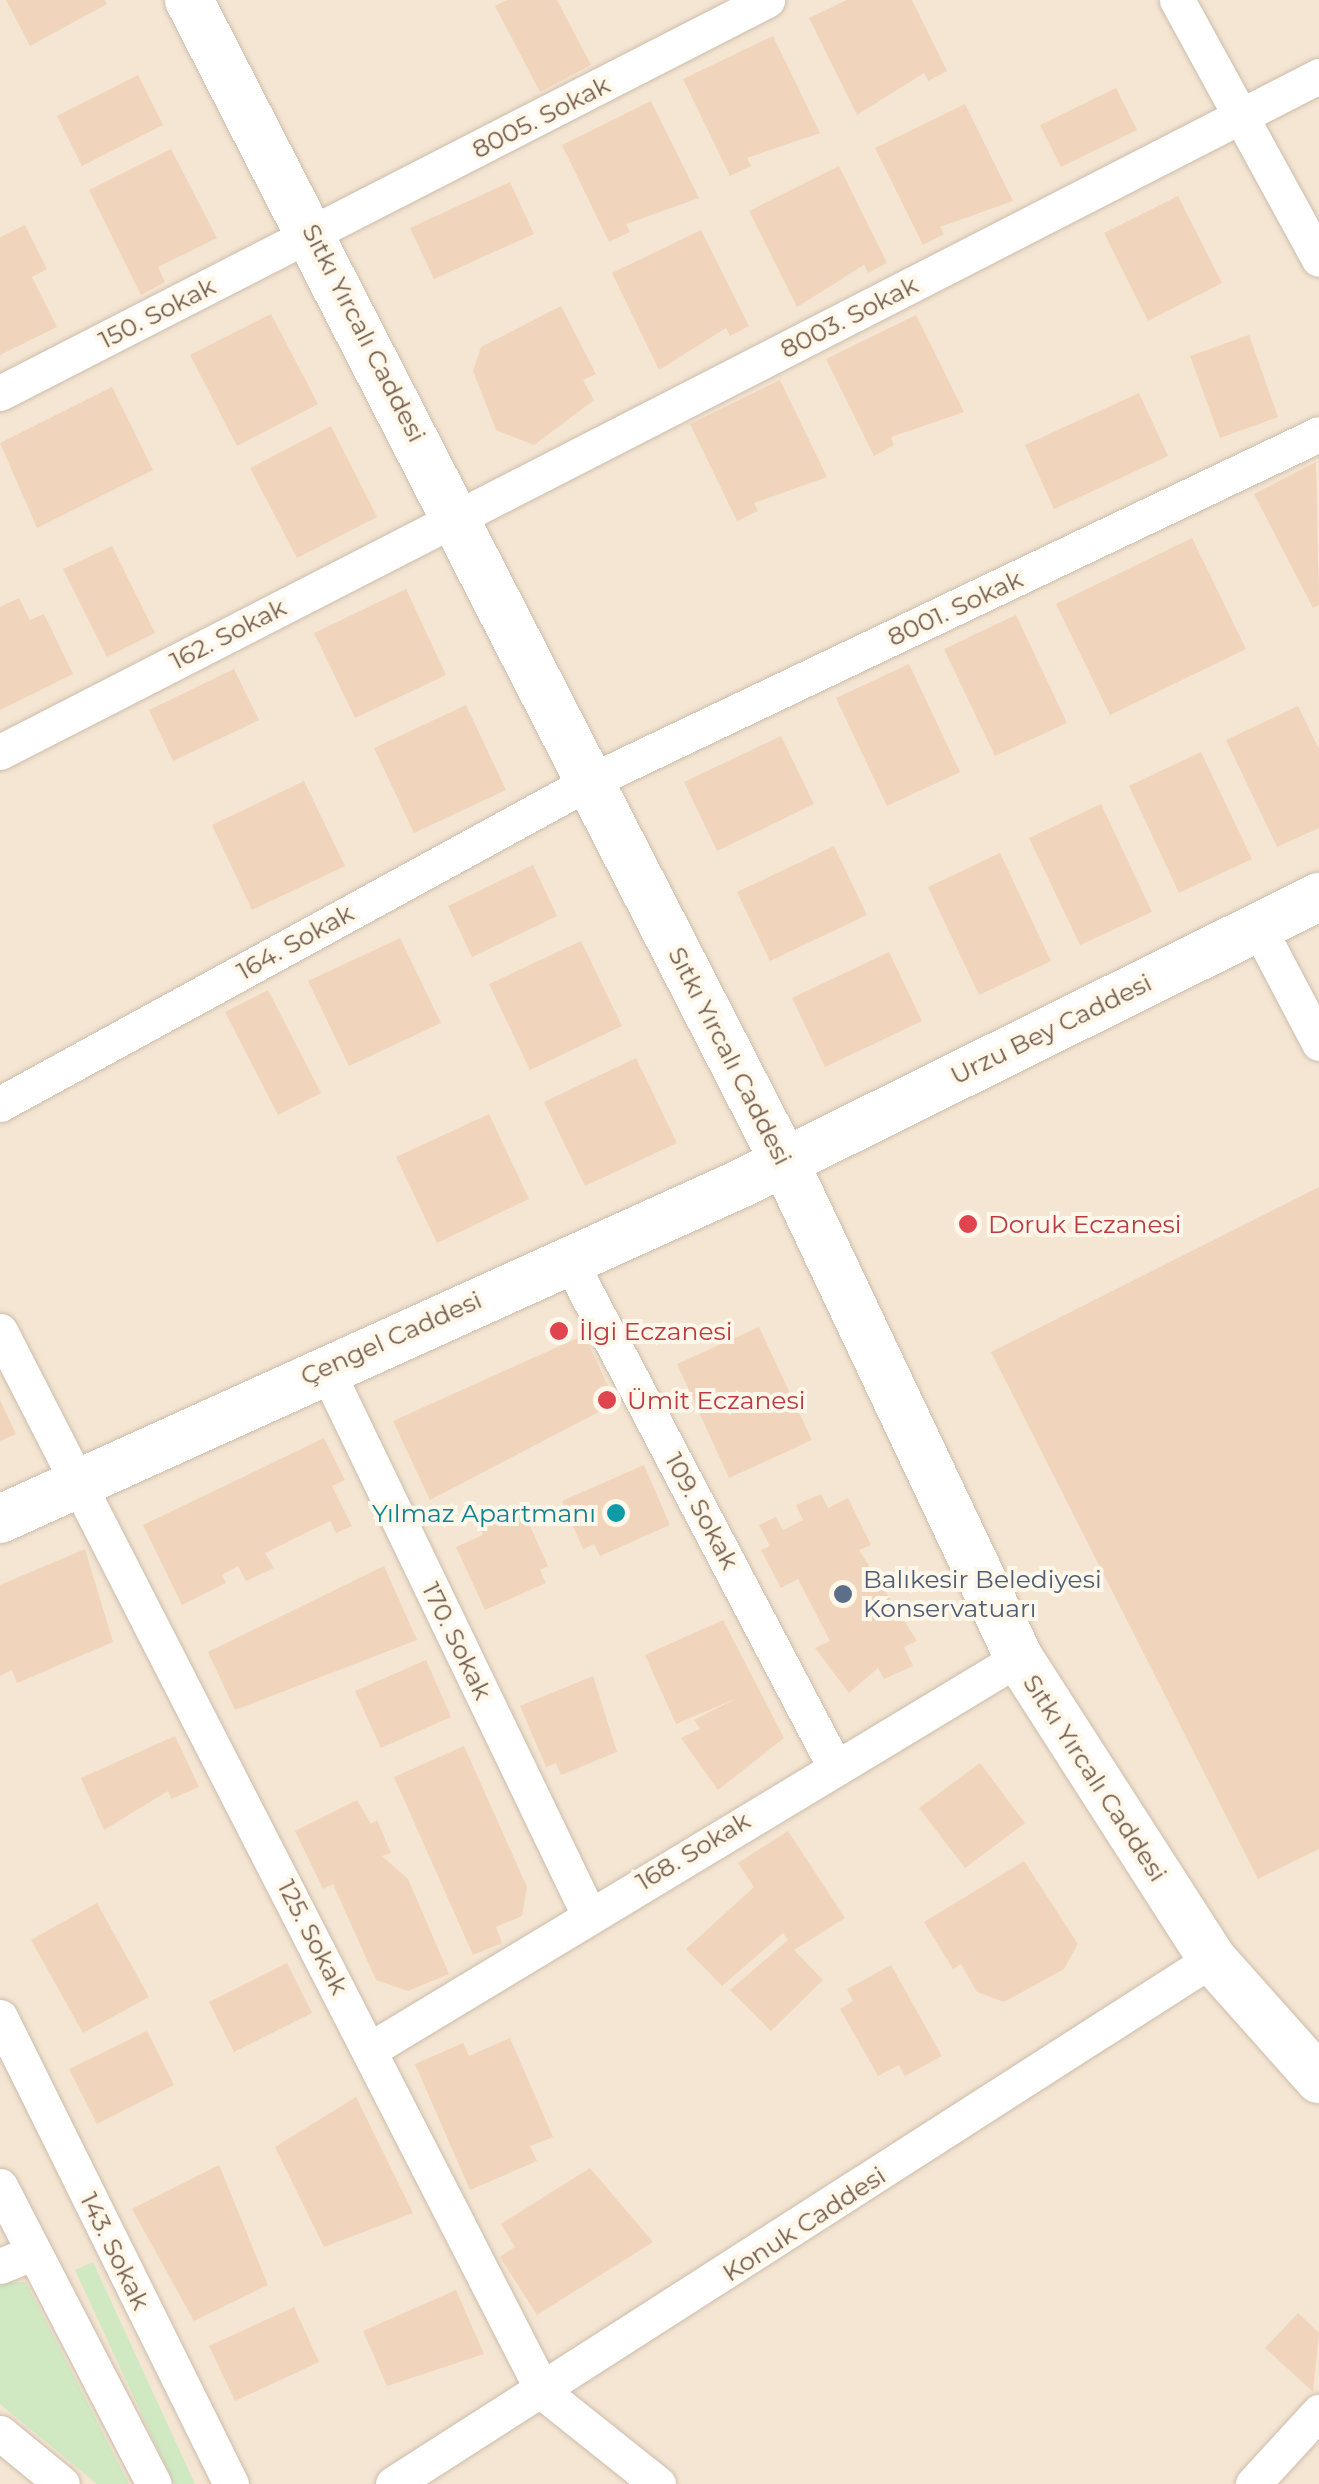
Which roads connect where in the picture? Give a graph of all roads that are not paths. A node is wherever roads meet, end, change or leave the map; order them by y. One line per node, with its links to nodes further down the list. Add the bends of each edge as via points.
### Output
1 (189, 0): 6 (main road, Sıtkı Yırcalı Caddesi)
2 (767, 0): 6 (street, 8005. Sokak)
3 (1177, 0): 5 (street)
4 (1319, 76): 5 (street, 8003. Sokak)
5 (1242, 116): 7 (street); 10 (street, 8003. Sokak)
6 (314, 233): 8 (street, 150. Sokak); 10 (main road, Sıtkı Yırcalı Caddesi)
7 (1319, 259)
8 (0, 393)
9 (1319, 434): 12 (street, 8001. Sokak)
10 (456, 516): 11 (street, 162. Sokak); 12 (main road, Sıtkı Yırcalı Caddesi)
11 (0, 752)
12 (591, 781): 16 (street, 164. Sokak); 17 (main road, Sıtkı Yırcalı Caddesi)
13 (1319, 897): 14 (main road, Urzu Bey Caddesi)
14 (1258, 927): 15 (street); 17 (main road, Urzu Bey Caddesi)
15 (1319, 1043)
16 (0, 1104)
17 (784, 1162): 18 (main road, Çengel Caddesi); 23 (main road, Sıtkı Yırcalı Caddesi)
18 (568, 1258): 20 (main road, Çengel Caddesi); 24 (street, 109. Sokak)
19 (0, 1330): 21 (street, 125. Sokak)
20 (325, 1367): 21 (main road, Çengel Caddesi); 25 (street, 170. Sokak)
21 (79, 1483): 22 (main road, Çengel Caddesi); 28 (street, 125. Sokak)
22 (0, 1518)
23 (1019, 1658): 24 (street, 168. Sokak); 26 (main road, Sıtkı Yırcalı Caddesi)
24 (834, 1765): 25 (street, 168. Sokak)
25 (589, 1915): 28 (street, 168. Sokak)
26 (1212, 1959): 29 (main road, Sıtkı Yırcalı Caddesi); 33 (street, Konuk Caddesi)
27 (0, 2018): 38 (street, 143. Sokak)
28 (370, 2049): 33 (street, 125. Sokak)
29 (1313, 2064)
30 (0, 2186): 31 (street)
31 (33, 2252): 32 (street); 37 (street)
32 (0, 2266)
33 (544, 2393): 39 (street, Konuk Caddesi); 40 (street)
34 (1319, 2412): 41 (street)
35 (0, 2432): 36 (street)
36 (62, 2484)
37 (154, 2484)
38 (231, 2484)
39 (393, 2484)
40 (658, 2484)
41 (1253, 2484)

